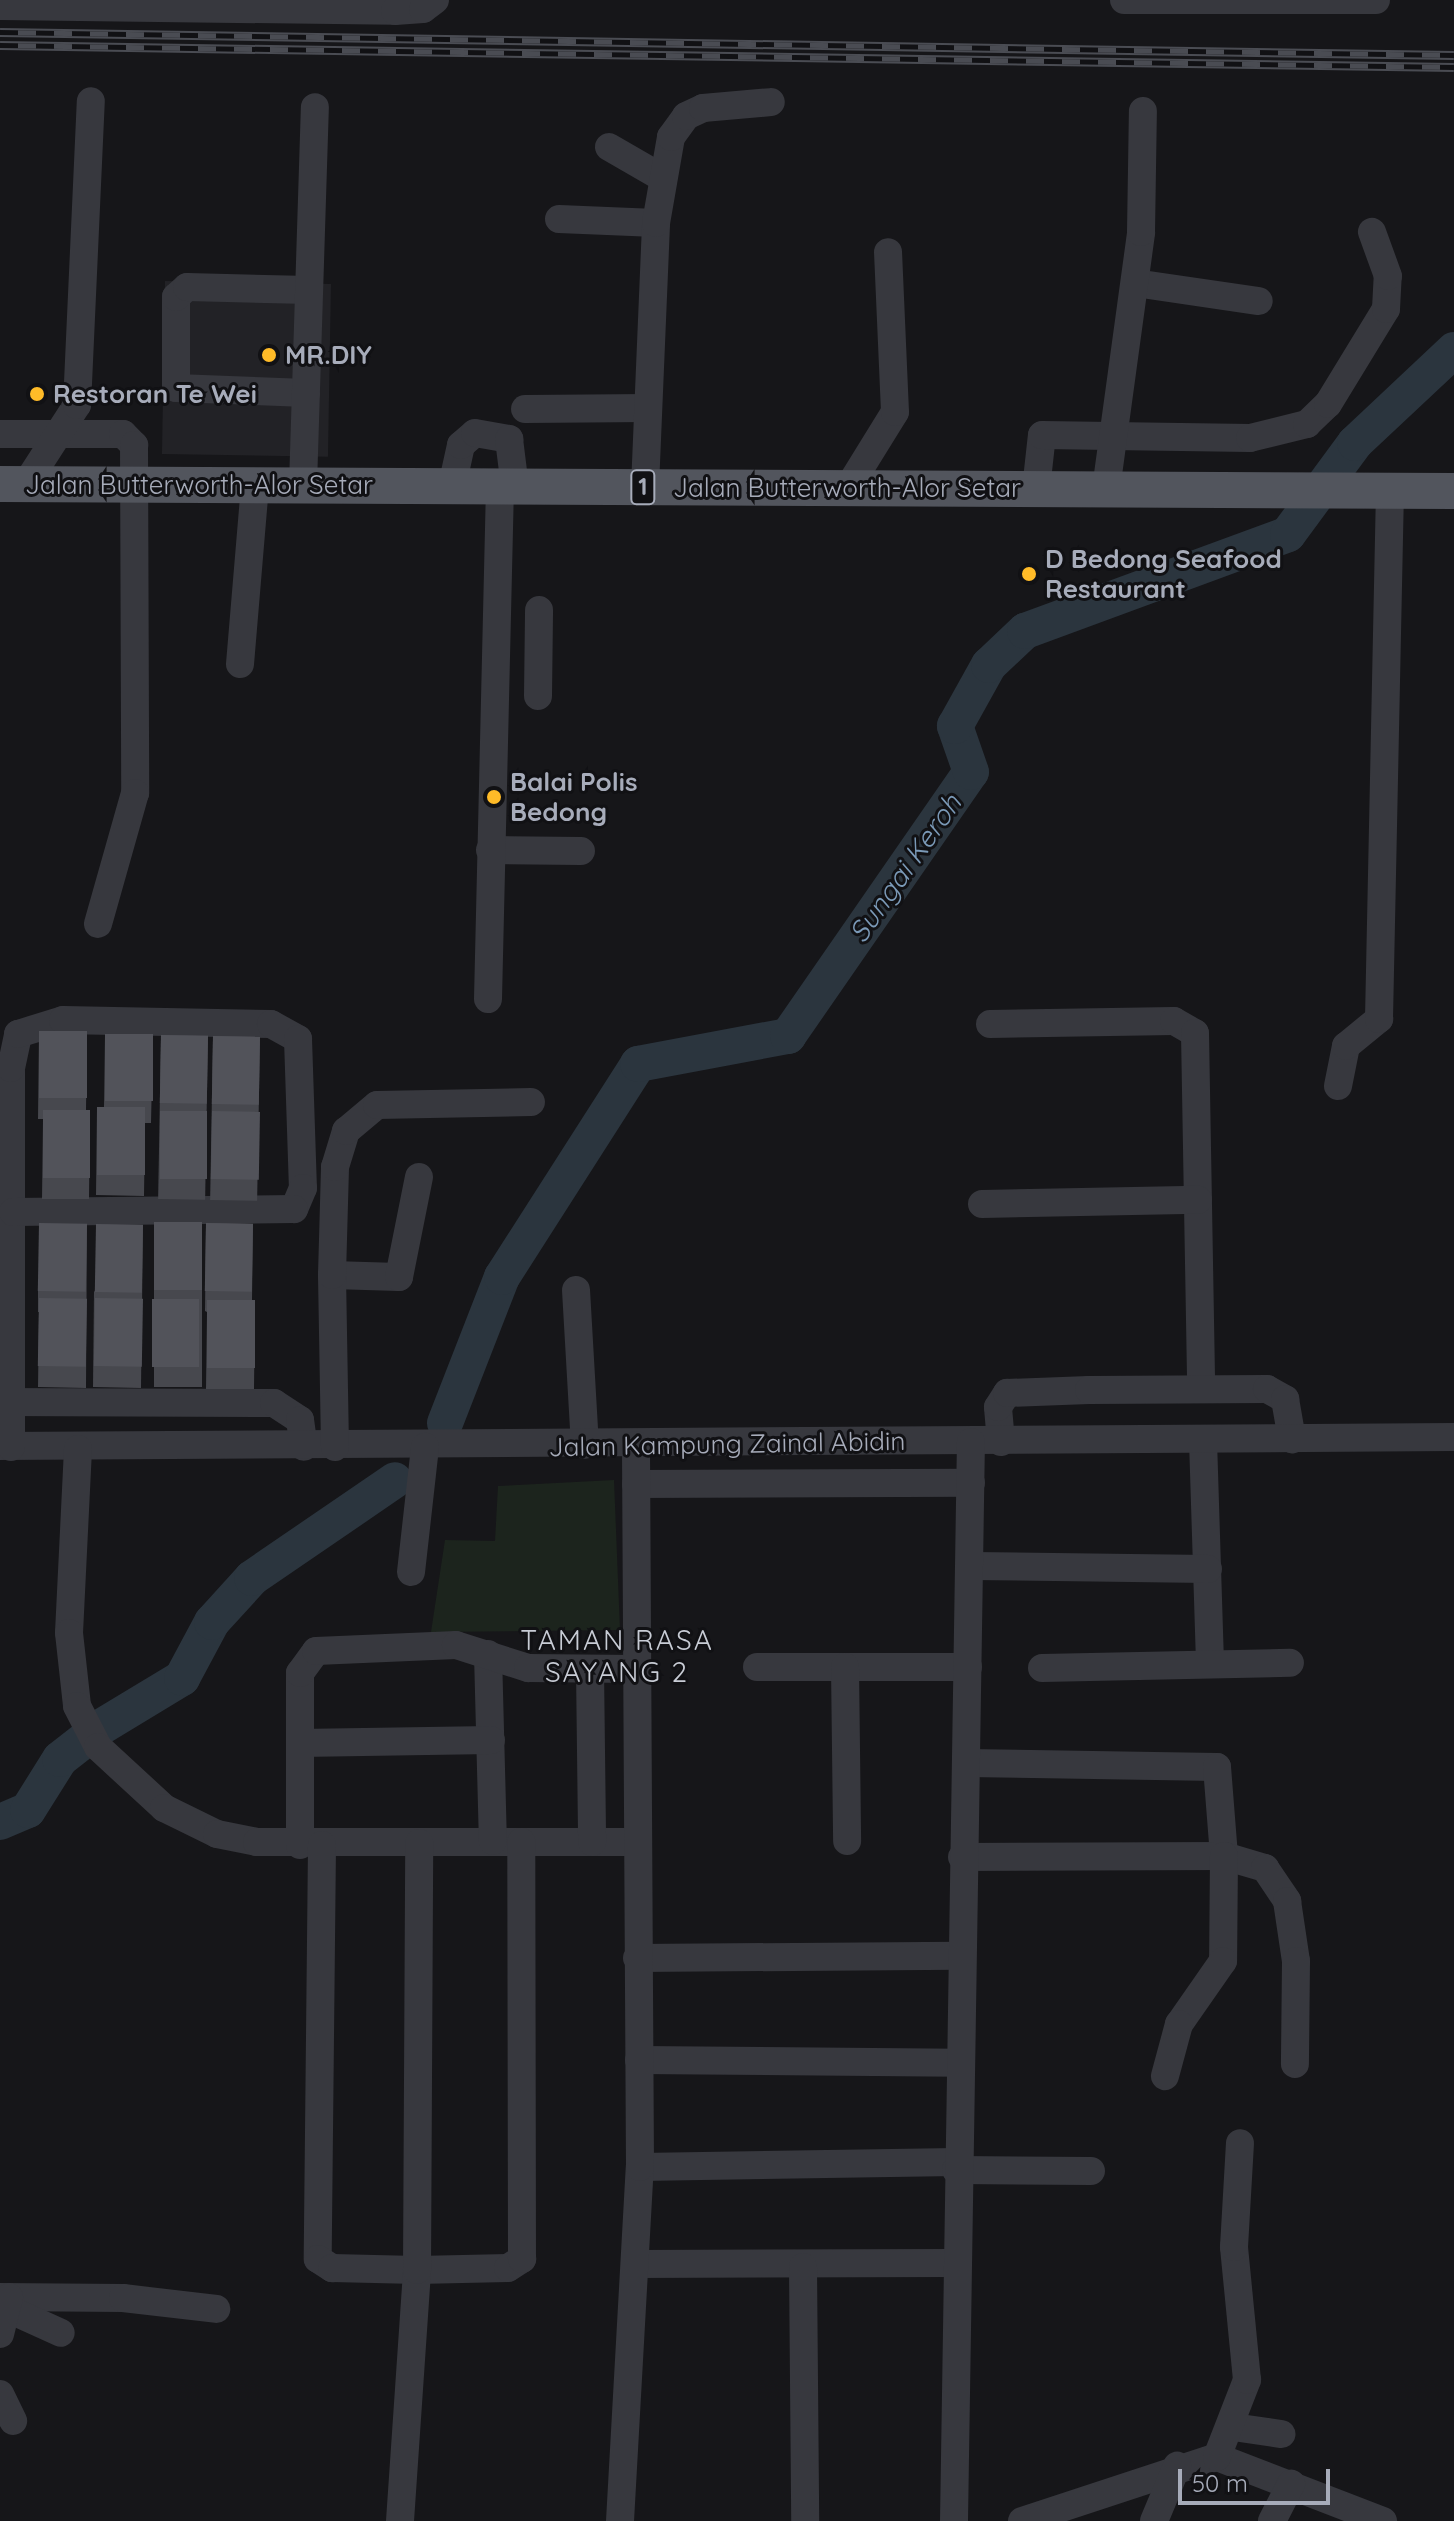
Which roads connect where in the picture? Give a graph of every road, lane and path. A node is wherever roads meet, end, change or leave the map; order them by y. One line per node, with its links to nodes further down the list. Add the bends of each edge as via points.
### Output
1 (435, 0): 4 (street, via 395,11)
2 (1124, 0): 3 (street)
3 (1376, 0)
4 (0, 6)
5 (91, 101): 22 (street, via 78,396)
6 (771, 102): 10 (street, via 686,116)
7 (315, 107): 16 (street)
8 (1143, 111): 15 (street)
9 (609, 147): 10 (street)
10 (661, 177): 12 (street)
11 (559, 219): 12 (street)
12 (656, 223): 19 (street)
13 (1372, 232): 23 (street, via 1388,276 1386,309 1328,404 1307,424 1250,438)
14 (888, 252): 31 (street, via 895,412)
15 (1135, 283): 17 (street); 23 (street)
16 (309, 290): 18 (street); 18 (street, via 180,289 176,388)
17 (1259, 301)
18 (306, 393): 27 (street)
19 (648, 408): 20 (street); 30 (street)
20 (525, 409)
21 (0, 434): 22 (street)
22 (63, 434): 24 (street); 25 (street, via 131,437)
23 (1112, 434): 32 (street, via 1042,435); 33 (street)
24 (13, 484): 25 (main road, Jalan Butterworth-Alor Setar / 1)
25 (133, 484): 26 (main road, Jalan Butterworth-Alor Setar / 1); 43 (street, via 135,793 130,832)
26 (255, 485): 27 (main road, Jalan Butterworth-Alor Setar / 1); 39 (street)
27 (303, 485): 28 (main road, Jalan Butterworth-Alor Setar / 1)
28 (452, 486): 29 (main road, Jalan Butterworth-Alor Setar / 1); 29 (street, via 461,445 475,433 509,439)
29 (507, 486): 30 (main road, Jalan Butterworth-Alor Setar / 1); 37 (street)
30 (645, 487): 31 (main road, Jalan Butterworth-Alor Setar / 1)
31 (848, 488): 32 (main road, Jalan Butterworth-Alor Setar / 1)
32 (1036, 489): 33 (main road, Jalan Butterworth-Alor Setar / 1)
33 (1106, 489): 34 (main road, Jalan Butterworth-Alor Setar / 1)
34 (1374, 491): 35 (main road, Jalan Butterworth-Alor Setar / 1); 46 (street, via 1379,1019 1346,1046)
35 (1454, 491)
36 (539, 610): 38 (street)
37 (496, 656): 38 (street); 41 (street)
38 (539, 656): 40 (street)
39 (240, 664)
40 (538, 696)
41 (490, 850): 42 (street); 44 (street)
42 (581, 851)
43 (98, 924)
44 (488, 999)
45 (990, 1024): 49 (street, via 1187,1025 1195,1033)
46 (1338, 1086)
47 (531, 1102): 52 (street, via 377,1105 358,1115 335,1167)
48 (419, 1177): 52 (street, via 399,1277)
49 (1198, 1200): 50 (street); 54 (street)
50 (982, 1204)
51 (13, 1212): 51 (street, via 294,1209 303,1188 298,1039 271,1024 63,1020 29,1027 14,1042 11,1068); 55 (street)
52 (332, 1275): 65 (street)
53 (576, 1290): 61 (street)
54 (1201, 1389): 57 (street, via 1278,1393); 60 (street, via 1007,1393 998,1407)
55 (6, 1402): 63 (street); 64 (street, via 274,1403 300,1420)
56 (1454, 1437): 57 (street, Jalan Kampung Zainal Abidin)
57 (1292, 1439): 58 (street, Jalan Kampung Zainal Abidin)
58 (1203, 1440): 60 (street, Jalan Kampung Zainal Abidin); 71 (street)
59 (971, 1442): 60 (street, Jalan Kampung Zainal Abidin); 62 (street, Jalan Kampung Zainal Abidin); 68 (street)
60 (1001, 1442)
61 (585, 1445): 62 (street, Jalan Kampung Zainal Abidin); 66 (street, Jalan Kampung Zainal Abidin)
62 (636, 1445): 69 (street)
63 (6, 1447): 67 (street, Jalan Kampung Zainal Abidin)
64 (304, 1447): 65 (street, Jalan Kampung Zainal Abidin); 67 (street, Jalan Kampung Zainal Abidin)
65 (335, 1447): 66 (street, Jalan Kampung Zainal Abidin)
66 (425, 1447): 72 (street)
67 (78, 1449): 91 (street, via 69,1633 91,1736 189,1824 238,1839)
68 (971, 1483): 69 (street); 70 (street)
69 (636, 1484): 81 (street)
70 (972, 1566): 71 (street); 78 (street)
71 (1208, 1569): 75 (street)
72 (411, 1572)
73 (488, 1654): 80 (street, via 528,1668); 82 (street); 83 (street, via 456,1645 316,1651 300,1673)
74 (1290, 1663): 75 (street)
75 (1210, 1664): 79 (street)
76 (757, 1667): 77 (street)
77 (845, 1667): 78 (street); 86 (street)
78 (968, 1667): 84 (street)
79 (1042, 1668)
80 (590, 1669): 81 (street); 88 (street)
81 (636, 1669): 89 (street)
82 (491, 1740): 83 (street); 85 (street)
83 (300, 1743): 91 (street)
84 (967, 1763): 92 (street, via 1212,1764 1221,1778); 93 (street)
85 (493, 1841): 87 (street); 90 (street)
86 (847, 1841)
87 (521, 1842): 88 (street); 107 (street, via 522,2259 508,2268)
88 (592, 1842): 89 (street)
89 (636, 1842): 95 (street)
90 (419, 1843): 91 (street); 107 (street)
91 (311, 1845): 107 (street, via 318,2259 332,2268)
92 (1224, 1856): 93 (street); 98 (street, via 1265,1868 1287,1901 1296,1961); 99 (street, via 1223,1961 1179,2024)
93 (962, 1857): 94 (street)
94 (959, 1956): 95 (street); 97 (street)
95 (637, 1958): 96 (street)
96 (639, 2060): 97 (street); 102 (street)
97 (957, 2063): 101 (street)
98 (1295, 2064)
99 (1165, 2076)
100 (1240, 2143): 113 (street, via 1235,2274 1247,2364)
101 (956, 2166): 102 (street); 103 (street); 104 (street)
102 (640, 2167): 105 (street)
103 (1091, 2171)
104 (956, 2263): 106 (street); 121 (street)
105 (636, 2264): 106 (street); 119 (street)
106 (803, 2267): 120 (street)
107 (417, 2270): 118 (street)
108 (4, 2309): 109 (street, via 123,2298); 110 (street)
109 (216, 2309)
110 (61, 2333)
111 (0, 2394): 112 (street)
112 (13, 2421)
113 (1233, 2427): 114 (street); 115 (street)
114 (1281, 2434)
115 (1217, 2457): 116 (street); 117 (street)
116 (1177, 2466): 122 (street); 123 (street)
117 (1291, 2484): 124 (street); 125 (street)
118 (400, 2521)
119 (620, 2521)
120 (805, 2521)
121 (954, 2521)
122 (1022, 2521)
123 (1154, 2521)
124 (1272, 2521)
125 (1383, 2521)

